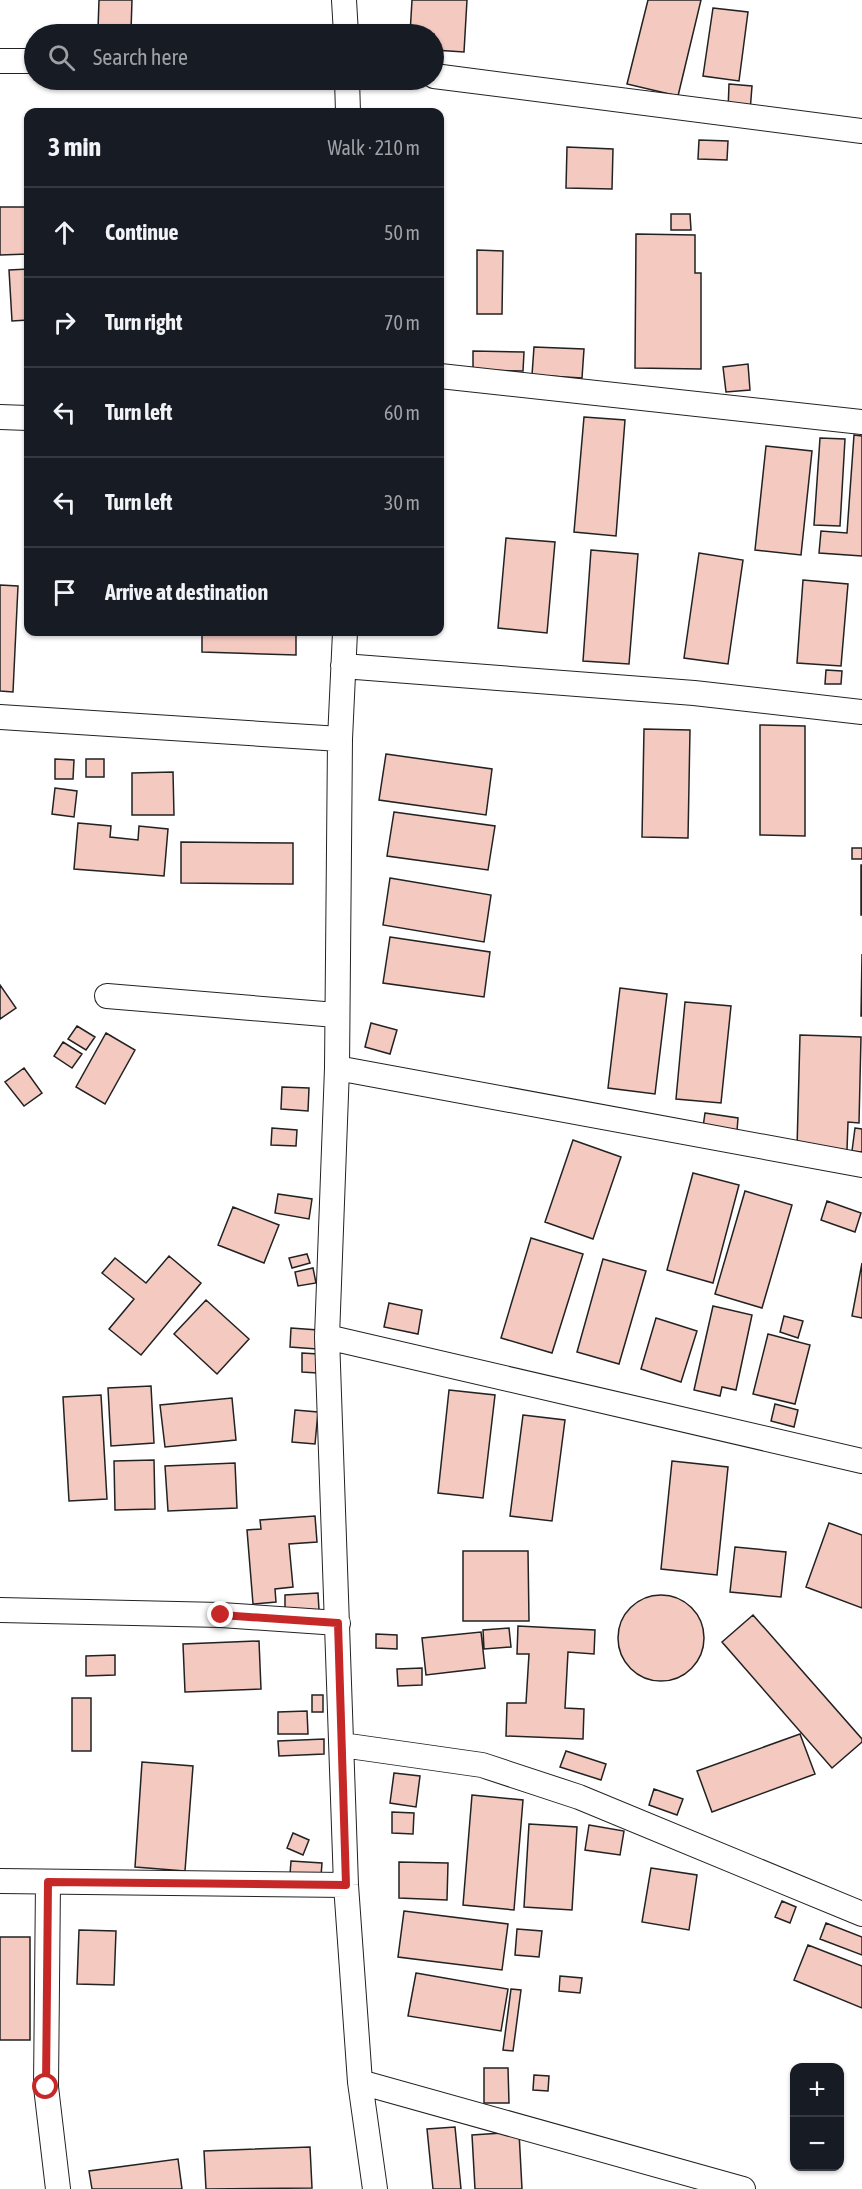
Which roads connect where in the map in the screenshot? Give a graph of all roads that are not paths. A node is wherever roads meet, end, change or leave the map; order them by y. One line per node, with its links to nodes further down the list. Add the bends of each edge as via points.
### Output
1 (344, 0): 2 (street)
2 (345, 24)
3 (0, 61): 4 (street)
4 (24, 61)
5 (444, 77): 8 (street)
6 (347, 90): 7 (street)
7 (348, 108)
8 (862, 131)
9 (444, 376): 12 (street)
10 (0, 417): 11 (street)
11 (24, 418)
12 (862, 422)
13 (345, 636): 14 (street)
14 (344, 666): 15 (street, via 694,693); 17 (street)
15 (862, 712)
16 (0, 717): 17 (street)
17 (340, 739): 19 (street)
18 (107, 996): 19 (street)
19 (336, 1015): 20 (street)
20 (337, 1068): 21 (street); 22 (street)
21 (862, 1164)
22 (327, 1337): 23 (street); 25 (street)
23 (862, 1461)
24 (0, 1610): 25 (street, via 221,1615)
25 (338, 1623): 26 (street)
26 (342, 1745): 29 (street); 30 (street, via 482,1765 557,1790)
27 (0, 1881): 28 (street)
28 (48, 1882): 29 (street); 32 (street, via 46,2087)
29 (346, 1885): 31 (street)
30 (862, 1914)
31 (360, 2082): 33 (street); 34 (street)
32 (58, 2189)
33 (375, 2189)
34 (742, 2189)

